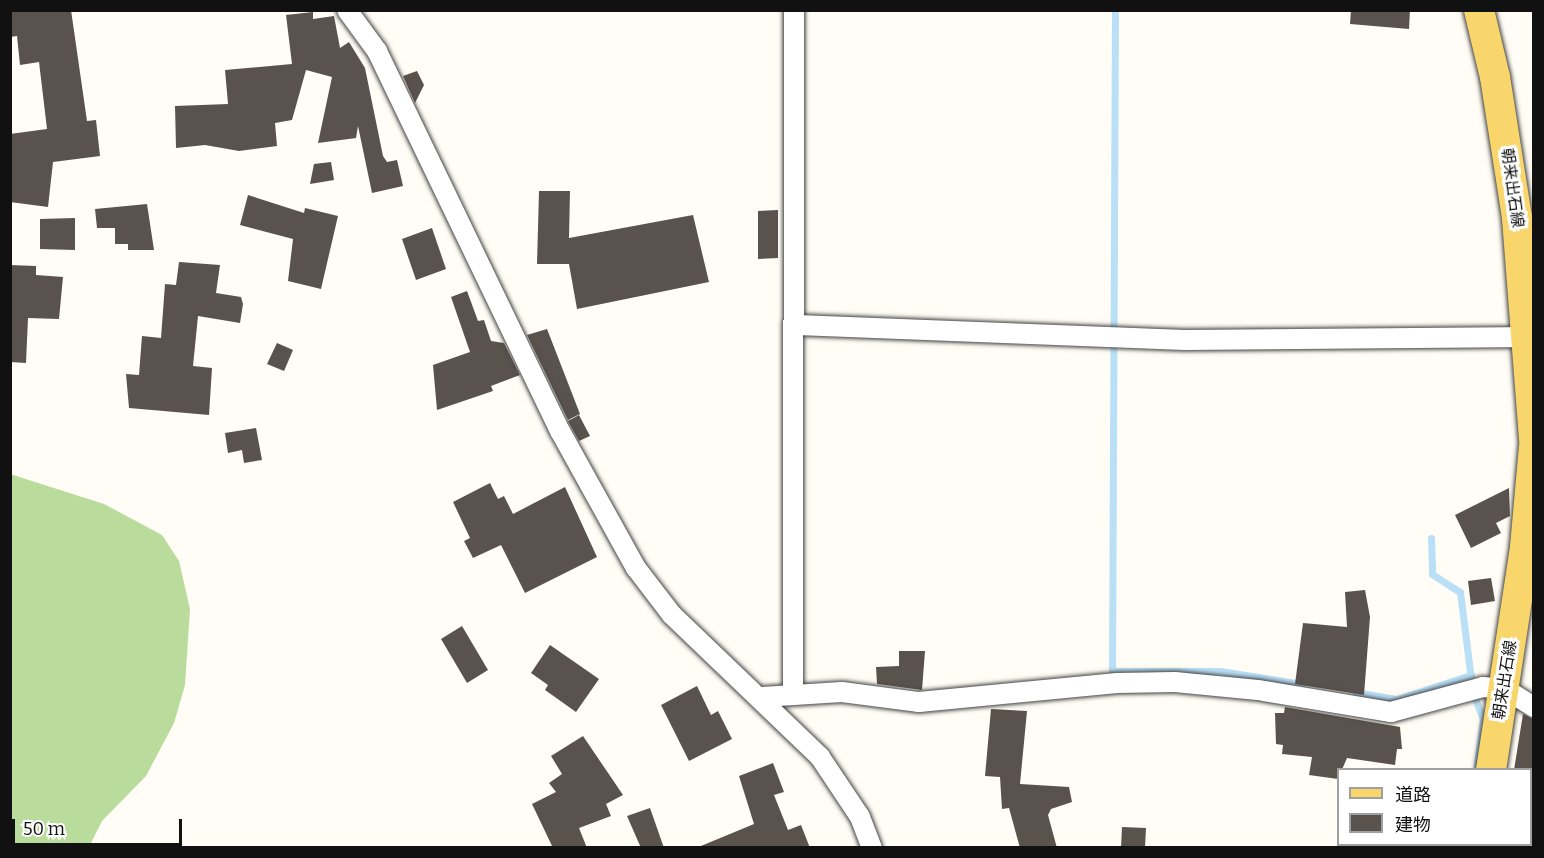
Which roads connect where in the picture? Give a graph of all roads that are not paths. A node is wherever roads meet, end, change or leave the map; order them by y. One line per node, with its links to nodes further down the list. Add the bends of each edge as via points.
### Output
1 (347, 10): 10 (street, via 377,51 560,431 636,568 672,615)
2 (794, 10): 4 (street)
3 (1479, 10): 5 (main road, 朝来出石線, via 1496,77)
4 (797, 325): 5 (street, via 1185,340); 9 (street)
5 (1532, 337): 6 (main road, 朝来出石線)
6 (1533, 440)
7 (1533, 447): 8 (main road, 朝来出石線)
8 (1505, 689): 9 (street, via 1483,687 1391,712 1258,690 1175,682 1117,683 919,702 842,692); 11 (street); 12 (main road, 朝来出石線)
9 (793, 695): 10 (street)
10 (762, 697): 13 (street, via 820,757 860,817)
11 (1533, 706)
12 (1491, 768)
13 (872, 848)

